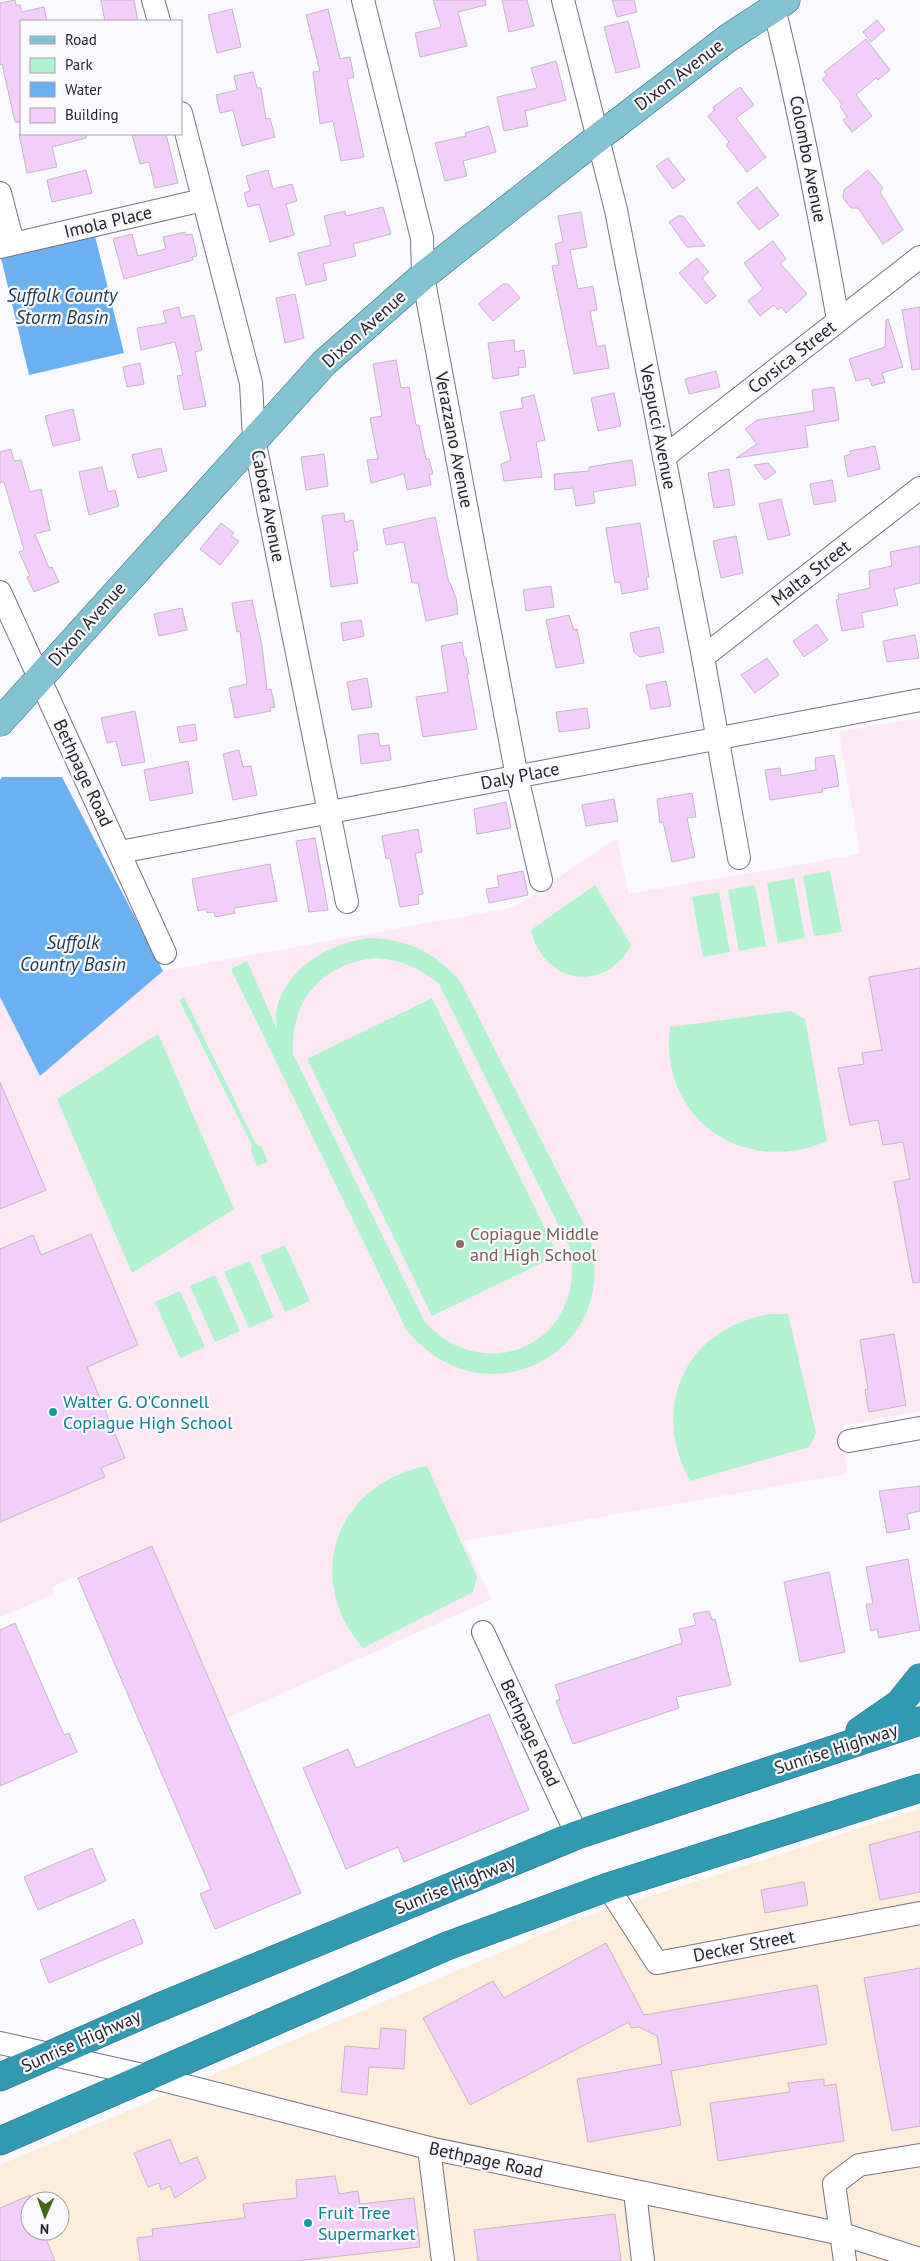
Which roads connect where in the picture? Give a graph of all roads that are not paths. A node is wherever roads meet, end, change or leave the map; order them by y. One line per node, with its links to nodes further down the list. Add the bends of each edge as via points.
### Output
1 (153, 0): 5 (street)
2 (363, 0): 12 (street, Verazzano Avenue, via 422,238)
3 (563, 0): 7 (street, Vespucci Avenue)
4 (777, 2): 7 (main road, Dixon Avenue); 13 (street, Colombo Avenue)
5 (159, 20)
6 (182, 117): 9 (street, Cabota Avenue)
7 (599, 137): 12 (main road, Dixon Avenue); 15 (street, Vespucci Avenue)
8 (0, 193): 10 (street)
9 (203, 200): 10 (street, Imola Place); 14 (street, Cabota Avenue, via 251,383)
10 (6, 245)
11 (920, 257): 13 (street, Corsica Street)
12 (423, 276): 14 (main road, Dixon Avenue, via 324,363); 23 (street, Verazzano Avenue)
13 (838, 320): 15 (street, Corsica Street)
14 (254, 439): 19 (main road, Dixon Avenue); 24 (street, Cabota Avenue)
15 (664, 457): 18 (street, Vespucci Avenue)
16 (920, 488): 18 (street, Malta Street)
17 (0, 592): 19 (street, Bethpage Road)
18 (703, 657): 22 (street, Vespucci Avenue)
19 (38, 678): 21 (main road, Dixon Avenue); 25 (street, Bethpage Road)
20 (920, 700): 22 (street, Daly Place)
21 (0, 722)
22 (717, 739): 23 (street, Daly Place); 26 (street, Vespucci Avenue)
23 (517, 777): 24 (street, Daly Place); 27 (street, Verazzano Avenue)
24 (328, 813): 25 (street, Daly Place); 28 (street, Cabota Avenue)
25 (120, 852): 29 (street, Bethpage Road)
26 (739, 858)
27 (541, 880)
28 (347, 902)
29 (165, 953)
30 (920, 1428): 31 (street)
31 (849, 1441)
32 (483, 1632): 37 (street, Bethpage Road)
33 (920, 1678): 35 (highway, via 900,1704)
34 (920, 1721): 35 (highway, Sunrise Highway)
35 (831, 1750): 37 (highway, Sunrise Highway)
36 (920, 1788): 38 (highway)
37 (577, 1835): 41 (highway, Sunrise Highway)
38 (608, 1887): 39 (street, Decker Street, via 657,1963); 42 (highway, via 447,1946)
39 (920, 1912)
40 (0, 2043): 41 (street, Bethpage Road)
41 (52, 2054): 42 (street, Bethpage Road); 43 (highway, Sunrise Highway)
42 (147, 2076): 44 (highway); 45 (street, Bethpage Road)
43 (0, 2077)
44 (0, 2141)
45 (429, 2148): 47 (street, Bethpage Road); 50 (street)
46 (920, 2155): 48 (street, via 859,2166 834,2184)
47 (635, 2192): 48 (street, Bethpage Road); 51 (street)
48 (842, 2234): 49 (street, Bethpage Road); 52 (street)
49 (920, 2259)
50 (443, 2261)
51 (643, 2261)
52 (845, 2261)

